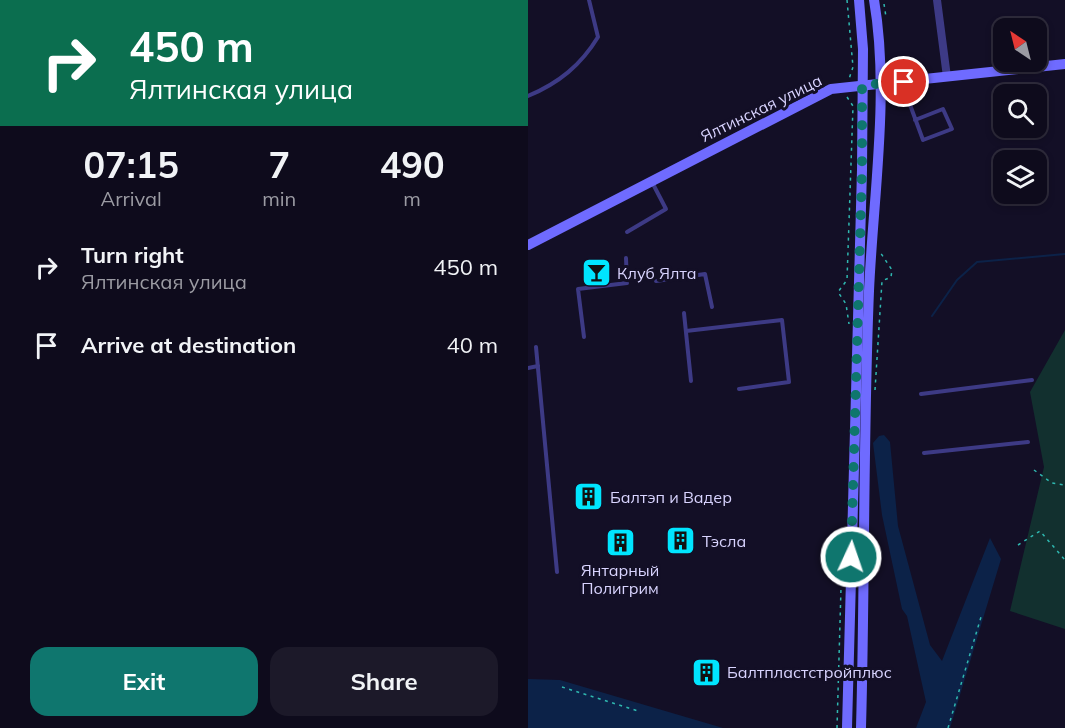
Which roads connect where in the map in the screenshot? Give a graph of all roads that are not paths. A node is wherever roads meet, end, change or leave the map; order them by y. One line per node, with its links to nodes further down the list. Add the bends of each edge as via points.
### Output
1 (589, 0): 11 (lane, via 598,37 585,58 571,72)
2 (859, 0): 8 (main road)
3 (874, 0): 7 (main road)
4 (937, 0): 6 (street)
5 (1065, 64): 6 (main road, Ялтинская улица)
6 (947, 77): 9 (main road, Ялтинская улица)
7 (879, 84): 8 (main road, Ялтинская улица); 9 (main road, Ялтинская улица); 33 (main road, via 869,291)
8 (862, 85): 13 (main road, Ялтинская улица, via 831,89 787,109); 32 (main road)
9 (903, 87): 10 (lane); 12 (lane)
10 (920, 89)
11 (528, 96)
12 (915, 120): 12 (lane, via 923,140 952,129 942,109)
13 (651, 181): 14 (lane, via 666,209); 15 (main road, Ялтинская улица)
14 (627, 232)
15 (528, 245)
16 (626, 258): 21 (lane, via 627,283 578,289)
17 (657, 281): 18 (lane, via 705,274)
18 (712, 307)
19 (684, 313): 20 (lane)
20 (686, 331): 26 (lane); 27 (lane, via 782,321 789,382)
21 (584, 337)
22 (536, 347): 23 (lane)
23 (538, 366): 24 (lane); 31 (lane)
24 (528, 368)
25 (1032, 380): 28 (lane)
26 (690, 381)
27 (739, 389)
28 (921, 394)
29 (1028, 442): 30 (lane)
30 (924, 453)
31 (557, 572)
32 (847, 728)
33 (861, 728)

